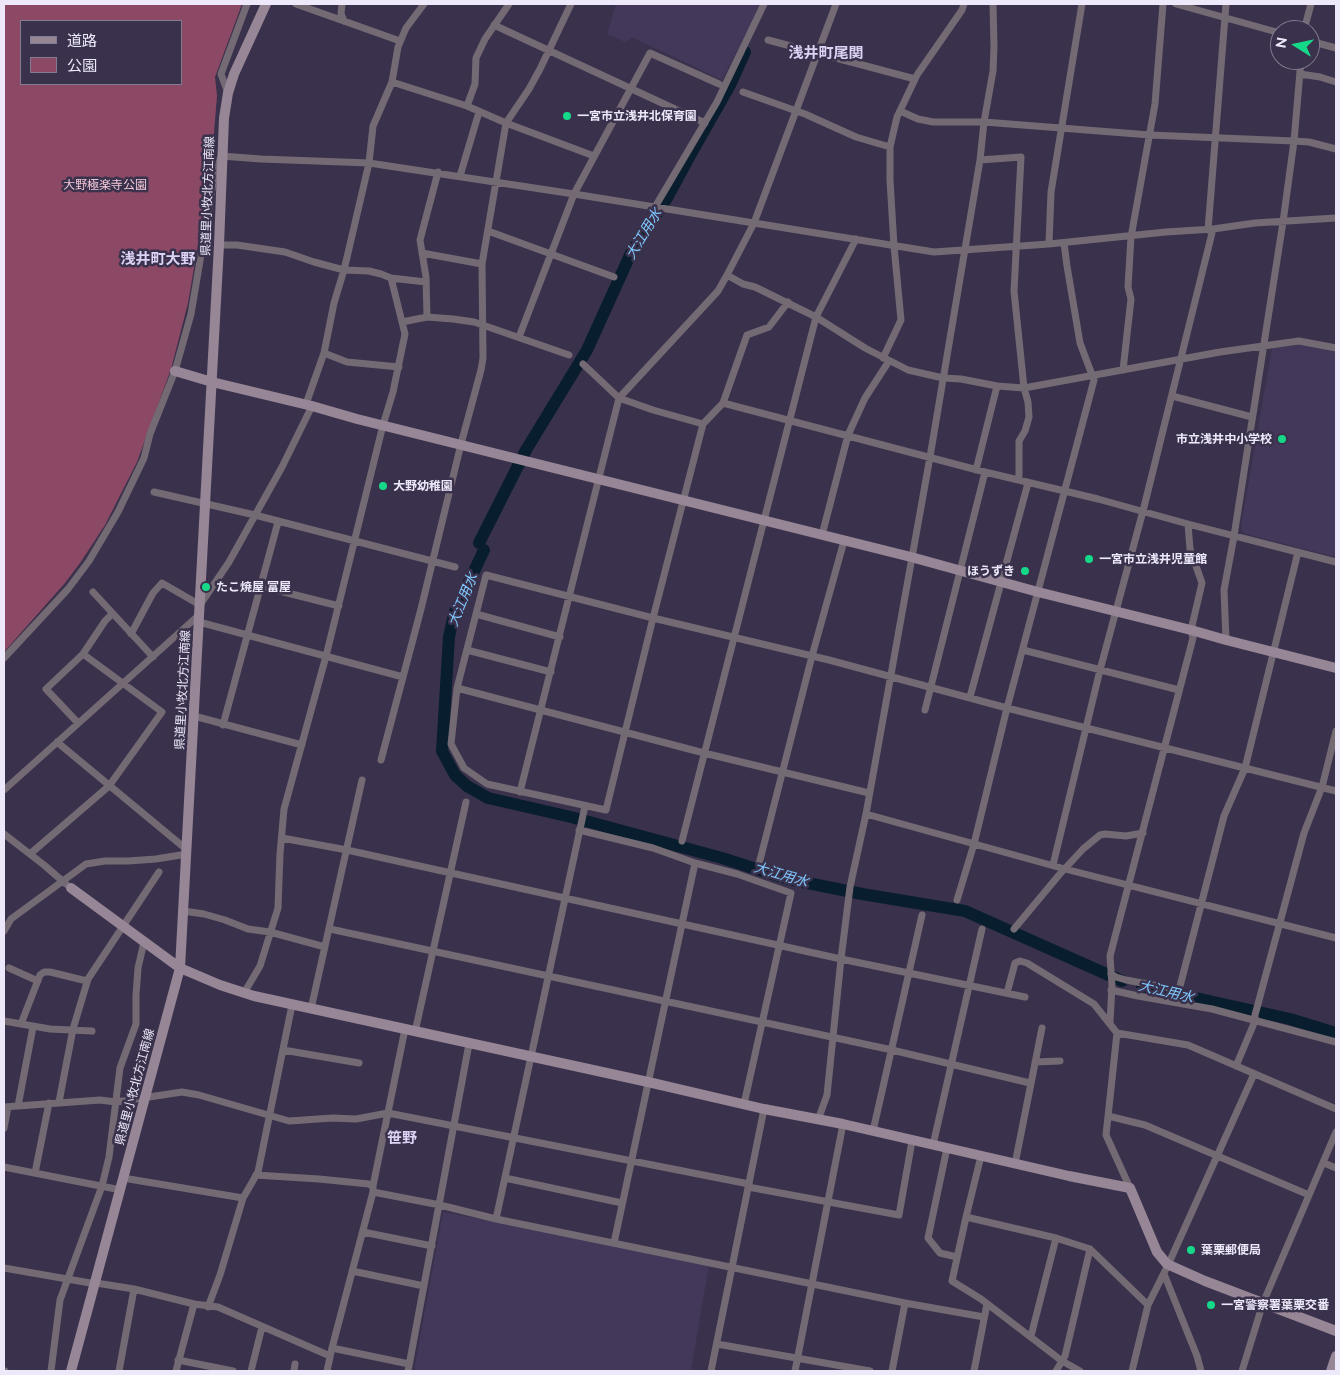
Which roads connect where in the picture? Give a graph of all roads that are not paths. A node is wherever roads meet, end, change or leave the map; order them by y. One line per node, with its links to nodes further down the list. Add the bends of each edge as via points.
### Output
1 (247, 4): 36 (street, via 221,74)
2 (266, 4): 36 (street, 県道里小牧北方江南線)
3 (296, 4): 19 (street)
4 (342, 4): 19 (street)
5 (424, 4): 23 (street)
6 (509, 4): 20 (street)
7 (571, 4): 26 (street)
8 (764, 4): 43 (street)
9 (836, 4): 27 (street)
10 (964, 4): 30 (street)
11 (993, 4): 41 (street, via 993,71)
12 (1082, 4): 44 (street)
13 (1163, 4): 45 (street)
14 (1176, 4): 17 (street)
15 (1226, 4): 17 (street)
16 (1311, 4): 18 (street)
17 (1224, 17): 21 (street); 46 (street)
18 (1307, 20)
19 (344, 21): 23 (street)
20 (494, 24): 26 (street); 37 (street, via 476,58 475,84)
21 (1270, 30)
22 (768, 40): 27 (street)
23 (400, 41): 31 (street)
24 (1320, 44): 25 (street)
25 (1336, 48)
26 (549, 50): 34 (street); 42 (street, via 529,89)
27 (818, 53): 30 (street); 38 (street)
28 (1300, 70): 29 (street)
29 (1300, 74): 32 (street); 47 (street)
30 (915, 79): 39 (street)
31 (392, 82): 37 (street); 53 (street, via 373,126)
32 (1336, 82)
33 (720, 84): 34 (street, via 650,53)
34 (632, 89): 43 (street); 51 (street)
35 (743, 92): 38 (street)
36 (228, 93): 50 (street, 県道里小牧北方江南線)
37 (467, 106): 40 (street)
38 (796, 111): 48 (street, via 856,137); 61 (street)
39 (900, 111): 41 (street, via 933,122); 48 (street)
40 (479, 112): 42 (street); 55 (street)
41 (984, 122): 44 (street); 52 (street)
42 (506, 123): 51 (street); 56 (street)
43 (705, 123): 58 (street)
44 (1061, 128): 45 (street); 67 (street, via 1051,192)
45 (1150, 135): 46 (street); 64 (street)
46 (1214, 138): 47 (street); 62 (street)
47 (1294, 141): 49 (street); 60 (street)
48 (890, 147): 69 (street)
49 (1336, 149)
50 (222, 156): 53 (street); 68 (street, 県道里小牧北方江南線); 94 (street, via 214,178 195,294)
51 (594, 156): 57 (street)
52 (980, 160): 70 (street, via 1021,157); 71 (street)
53 (369, 163): 54 (street); 75 (street)
54 (438, 172): 55 (street); 72 (street, via 420,240)
55 (460, 176): 56 (street)
56 (495, 182): 57 (street); 63 (street)
57 (574, 194): 58 (street); 73 (street)
58 (658, 208): 61 (street)
59 (1336, 218): 60 (street)
60 (1283, 222): 62 (street); 86 (street)
61 (754, 223): 65 (street); 76 (street)
62 (1210, 230): 64 (street); 90 (street)
63 (488, 231): 73 (street); 74 (street)
64 (1131, 237): 66 (street); 95 (street, via 1128,287 1131,300)
65 (856, 239): 69 (street); 82 (street)
66 (1064, 243): 67 (street); 96 (street, via 1080,343)
67 (1049, 244): 70 (street)
68 (219, 245): 75 (street, via 285,252); 98 (street, 県道里小牧北方江南線)
69 (894, 246): 71 (street, via 934,252); 91 (street, via 901,320)
70 (1016, 246): 71 (street); 100 (street, via 1014,291)
71 (964, 251): 97 (street)
72 (422, 253): 74 (street); 79 (street)
73 (552, 254): 77 (street); 85 (street)
74 (482, 264): 84 (street)
75 (344, 270): 78 (street, via 369,271); 88 (street)
76 (727, 275): 80 (street); 102 (street, via 718,290)
77 (614, 277)
78 (391, 278): 79 (street); 83 (street)
79 (426, 282): 81 (street)
80 (788, 302): 82 (street); 103 (street, via 768,328 748,335)
81 (427, 317): 83 (street); 84 (street)
82 (816, 317): 91 (street); 106 (street)
83 (402, 322): 93 (street, via 405,334)
84 (484, 326): 85 (street); 110 (street, via 482,370)
85 (519, 337): 89 (street)
86 (1264, 346): 87 (street, via 1299,341); 90 (street); 105 (street)
87 (1336, 348)
88 (324, 353): 93 (street, via 348,362); 104 (street)
89 (569, 355)
90 (1181, 359): 95 (street); 101 (street)
91 (886, 360): 97 (street, via 908,370); 109 (street)
92 (582, 364): 102 (street)
93 (399, 367): 108 (street)
94 (175, 370): 98 (street); 160 (street, via 144,458 110,527 68,589)
95 (1123, 370): 96 (street)
96 (1092, 376): 100 (street); 118 (street, via 1094,380)
97 (943, 378): 99 (street); 111 (street)
98 (212, 382): 104 (street); 120 (street, 県道里小牧北方江南線)
99 (997, 386): 100 (street); 112 (street)
100 (1024, 388): 115 (street, via 1029,417 1019,441)
101 (1172, 396): 105 (street); 121 (street)
102 (619, 398): 107 (street); 114 (street)
103 (723, 403): 106 (street); 107 (street)
104 (309, 405): 108 (street); 122 (street, via 282,467)
105 (1252, 417): 127 (street)
106 (789, 422): 109 (street); 123 (street)
107 (703, 424): 119 (street)
108 (384, 425): 110 (street); 129 (street)
109 (848, 435): 111 (street); 126 (street)
110 (461, 444): 114 (street); 132 (street)
111 (930, 457): 112 (street); 131 (street)
112 (976, 470): 113 (street)
113 (985, 472): 115 (street); 135 (street)
114 (598, 479): 119 (street); 140 (street)
115 (1019, 480): 116 (street)
116 (1028, 482): 118 (street); 136 (street)
117 (154, 492): 120 (street)
118 (1064, 492): 121 (street); 139 (street)
119 (683, 501): 123 (street); 146 (street)
120 (205, 505): 122 (street); 144 (street, 県道里小牧北方江南線)
121 (1143, 511): 125 (street); 142 (street)
122 (255, 515): 124 (street); 144 (street)
123 (763, 520): 126 (street); 151 (street)
124 (278, 522): 129 (street); 137 (street)
125 (1188, 524): 127 (street); 147 (street, via 1190,549 1202,583)
126 (822, 535): 128 (street)
127 (1234, 536): 130 (street); 152 (street, via 1224,590)
128 (844, 540): 131 (street); 158 (street)
129 (354, 542): 132 (street); 141 (street)
130 (1298, 552): 133 (street); 155 (street)
131 (911, 557): 135 (street); 165 (street)
132 (432, 560): 134 (street); 164 (street)
133 (1336, 562)
134 (455, 567)
135 (960, 570): 136 (street); 168 (street)
136 (1001, 581): 139 (street); 170 (street)
137 (260, 586): 141 (street); 149 (street)
138 (92, 592): 143 (street)
139 (1038, 592): 142 (street); 154 (street)
140 (570, 597): 145 (street, via 486,575); 146 (street); 150 (street)
141 (339, 606): 157 (street)
142 (1115, 612): 147 (street); 162 (street)
143 (112, 614): 148 (street); 156 (street)
144 (200, 614): 148 (street, via 162,583); 149 (street); 159 (street); 174 (street, 県道里小牧北方江南線)
145 (476, 614): 150 (street); 153 (street)
146 (653, 618): 151 (street); 179 (street)
147 (1191, 630): 152 (street); 169 (street, via 1193,638)
148 (131, 634): 159 (street)
149 (247, 635): 157 (street); 176 (street)
150 (560, 637): 163 (street)
151 (735, 638): 158 (street); 183 (street)
152 (1226, 640): 155 (street)
153 (467, 650): 163 (street); 167 (street)
154 (1022, 650): 162 (street); 171 (street)
155 (1273, 652): 161 (street); 185 (street)
156 (83, 654): 166 (street); 175 (street, via 46,689)
157 (326, 656): 164 (street); 181 (street)
158 (812, 656): 165 (street); 186 (street)
159 (153, 657): 166 (street)
160 (4, 658)
161 (1336, 668)
162 (1100, 670): 169 (street); 177 (street)
163 (551, 672): 172 (street)
164 (403, 677): 184 (street)
165 (890, 677): 168 (street); 193 (street)
166 (123, 684): 175 (street); 188 (street, via 162,712)
167 (457, 688): 172 (street); 192 (street, via 451,744 464,768 487,784)
168 (930, 688): 170 (street); 173 (street)
169 (1179, 690): 182 (street)
170 (970, 697): 171 (street)
171 (1007, 708): 177 (street); 202 (street)
172 (542, 710): 179 (street); 192 (street)
173 (925, 710)
174 (194, 716): 176 (street); 204 (street, 県道里小牧北方江南線)
175 (78, 722): 180 (street)
176 (223, 725): 181 (street)
177 (1086, 728): 182 (street); 208 (street)
178 (1336, 731): 189 (street)
179 (625, 732): 183 (street); 195 (street, via 606,810)
180 (58, 742): 188 (street); 190 (street)
181 (302, 745): 200 (street, via 284,810)
182 (1164, 748): 185 (street); 198 (street)
183 (704, 753): 186 (street); 201 (street)
184 (381, 760)
185 (1244, 768): 189 (street); 216 (street, via 1224,816)
186 (782, 772): 193 (street); 207 (street)
187 (362, 780): 203 (street)
188 (109, 786): 204 (street); 205 (street)
189 (1322, 787): 191 (street); 220 (street, via 1304,833)
190 (4, 790)
191 (1336, 791)
192 (520, 792): 195 (street)
193 (869, 793): 196 (street)
194 (466, 802): 211 (street)
195 (585, 806): 197 (street)
196 (866, 814): 202 (street); 232 (street, via 850,891)
197 (581, 823): 206 (street); 214 (street)
198 (1143, 833): 209 (street, via 1100,835); 213 (street)
199 (4, 834): 205 (street)
200 (282, 838): 203 (street); 226 (street, via 278,908)
201 (682, 840)
202 (974, 844): 208 (street); 215 (street)
203 (347, 850): 211 (street); 223 (street)
204 (186, 851): 212 (street, via 140,861 86,864); 217 (street, 県道里小牧北方江南線)
205 (30, 854): 212 (street)
206 (695, 863): 219 (street); 229 (street, via 791,893)
207 (758, 864)
208 (1053, 865): 209 (street)
209 (1065, 869): 213 (street); 222 (street)
210 (159, 872): 221 (street)
211 (450, 873): 214 (street); 231 (street)
212 (67, 885): 221 (street); 225 (street, via 46,893 11,919)
213 (1127, 885): 216 (street); 236 (street, via 1110,956)
214 (565, 898): 219 (street); 237 (street)
215 (958, 900)
216 (1202, 904): 220 (street); 236 (street, via 1179,990)
217 (183, 911): 226 (street); 234 (street, 県道里小牧北方江南線)
218 (922, 915): 235 (street)
219 (682, 923): 229 (street); 245 (street)
220 (1281, 924): 227 (street); 248 (street)
221 (122, 926): 228 (street); 239 (street)
222 (1014, 928)
223 (330, 929): 230 (street); 231 (street)
224 (982, 929): 240 (street)
225 (4, 931)
226 (270, 932): 230 (street); 242 (street, via 260,966)
227 (1336, 938)
228 (144, 942): 234 (street); 275 (street, via 138,968 136,1024 120,1068)
229 (779, 944): 232 (street); 251 (street)
230 (325, 947): 247 (street)
231 (433, 952): 237 (street); 256 (street)
232 (841, 958): 235 (street); 259 (street)
233 (9, 968): 238 (street)
234 (180, 968): 242 (street); 273 (street, 県道里小牧北方江南線)
235 (907, 972): 240 (street); 263 (street)
236 (1111, 975): 241 (street)
237 (549, 976): 245 (street); 264 (street)
238 (38, 981): 239 (street, via 44,972); 252 (street)
239 (87, 981): 255 (street)
240 (969, 985): 243 (street); 268 (street)
241 (1112, 988): 248 (street, via 1138,996); 250 (street)
242 (244, 993): 246 (street)
243 (1007, 993): 244 (street); 250 (street, via 1015,963 1020,960 1094,1004)
244 (1025, 997)
245 (665, 1002): 251 (street); 271 (street)
246 (292, 1005): 247 (street); 262 (street)
247 (311, 1009): 256 (street)
248 (1256, 1014): 260 (street); 269 (street)
249 (4, 1021): 252 (street)
250 (1110, 1022): 258 (street)
251 (762, 1023): 259 (street); 277 (street)
252 (21, 1024): 253 (street)
253 (34, 1026): 255 (street); 278 (street)
254 (1042, 1028): 265 (street)
255 (73, 1029): 257 (street); 274 (street)
256 (410, 1030): 261 (street); 282 (street)
257 (92, 1031)
258 (1118, 1033): 269 (street, via 1188,1045); 284 (street)
259 (834, 1038): 263 (street); 285 (street, via 827,1095)
260 (1336, 1042)
261 (469, 1044): 264 (street); 287 (street)
262 (283, 1050): 267 (street); 283 (street)
263 (892, 1050): 268 (street); 289 (street)
264 (531, 1057): 271 (street); 291 (street)
265 (1035, 1062): 266 (street); 272 (street)
266 (1060, 1062)
267 (359, 1063)
268 (951, 1063): 272 (street); 293 (street)
269 (1236, 1066): 270 (street)
270 (1254, 1074): 281 (street); 296 (street)
271 (648, 1082): 277 (street); 297 (street)
272 (1030, 1083): 299 (street)
273 (146, 1098): 275 (street); 283 (street, via 182,1092); 304 (street, 県道里小牧北方江南線)
274 (59, 1102): 275 (street); 276 (street)
275 (116, 1102): 307 (street)
276 (49, 1103): 278 (street); 302 (street)
277 (744, 1104): 280 (street)
278 (18, 1106): 279 (street)
279 (6, 1107): 288 (street)
280 (764, 1109): 285 (street); 306 (street)
281 (1336, 1109)
282 (388, 1113): 283 (street, via 356,1120 289,1120); 287 (street); 309 (street)
283 (271, 1115): 303 (street)
284 (1108, 1116): 296 (street, via 1145,1125); 308 (street, via 1106,1135)
285 (818, 1120): 286 (street)
286 (842, 1124): 289 (street); 313 (street)
287 (454, 1126): 291 (street); 315 (street)
288 (4, 1128)
289 (873, 1131): 292 (street)
290 (1336, 1132): 298 (street)
291 (513, 1138): 297 (street); 305 (street)
292 (912, 1141): 293 (street); 313 (street, via 898,1215)
293 (933, 1145): 294 (street)
294 (947, 1148): 295 (street); 323 (street, via 928,1238 940,1253)
295 (981, 1156): 299 (street); 316 (street)
296 (1218, 1156): 311 (street); 326 (street)
297 (631, 1162): 306 (street); 314 (street)
298 (1324, 1163): 301 (street); 311 (street)
299 (1015, 1164): 308 (street)
300 (4, 1167): 302 (street)
301 (1336, 1168)
302 (36, 1173): 307 (street)
303 (256, 1175): 309 (street, via 369,1184); 312 (street)
304 (124, 1178): 310 (street, 県道里小牧北方江南線); 312 (street)
305 (505, 1178): 314 (street); 317 (street)
306 (749, 1185): 313 (street); 325 (street)
307 (102, 1186): 310 (street); 328 (street)
308 (1130, 1188): 326 (street)
309 (373, 1189): 315 (street); 318 (street)
310 (120, 1190): 330 (street, 県道里小牧北方江南線)
311 (1310, 1195): 334 (street)
312 (243, 1198): 338 (street)
313 (828, 1202): 329 (street)
314 (622, 1203): 320 (street)
315 (440, 1205): 317 (street); 321 (street)
316 (966, 1217): 319 (street); 323 (street)
317 (496, 1219): 320 (street)
318 (363, 1232): 321 (street); 327 (street)
319 (1056, 1238): 322 (street); 342 (street)
320 (614, 1243): 325 (street)
321 (432, 1246): 331 (street)
322 (1090, 1249): 337 (street); 348 (street)
323 (957, 1257): 336 (street, via 952,1281)
324 (4, 1268): 328 (street)
325 (733, 1268): 329 (street); 343 (street)
326 (1166, 1269): 334 (street); 337 (street); 365 (street)
327 (352, 1271): 331 (street); 344 (street)
328 (67, 1280): 330 (street); 350 (street, via 60,1300)
329 (812, 1283): 333 (street); 346 (street)
330 (96, 1284): 332 (street); 351 (street, 県道里小牧北方江南線)
331 (424, 1286): 349 (street)
332 (134, 1289): 335 (street); 352 (street)
333 (905, 1303): 339 (street); 360 (street)
334 (1263, 1303): 341 (street); 366 (street)
335 (194, 1304): 338 (street); 347 (street)
336 (987, 1304): 339 (street); 342 (street)
337 (1148, 1305): 364 (street)
338 (208, 1307): 340 (street, via 218,1307)
339 (984, 1318): 361 (street)
340 (262, 1326): 344 (street); 355 (street)
341 (1336, 1331)
342 (1032, 1336): 348 (street)
343 (717, 1344): 346 (street); 357 (street)
344 (331, 1352): 349 (street); 356 (street)
345 (1336, 1356): 367 (street)
346 (797, 1358): 358 (street); 359 (street)
347 (178, 1360): 353 (street); 354 (street)
348 (1062, 1361): 362 (street); 363 (street)
349 (408, 1368)
350 (51, 1371)
351 (72, 1371)
352 (119, 1371)
353 (176, 1371)
354 (233, 1371)
355 (251, 1371)
356 (327, 1371)
357 (711, 1371)
358 (794, 1371)
359 (870, 1371)
360 (892, 1371)
361 (974, 1371)
362 (1056, 1371)
363 (1080, 1371)
364 (1132, 1371)
365 (1201, 1371)
366 (1242, 1371)
367 (1331, 1371)

